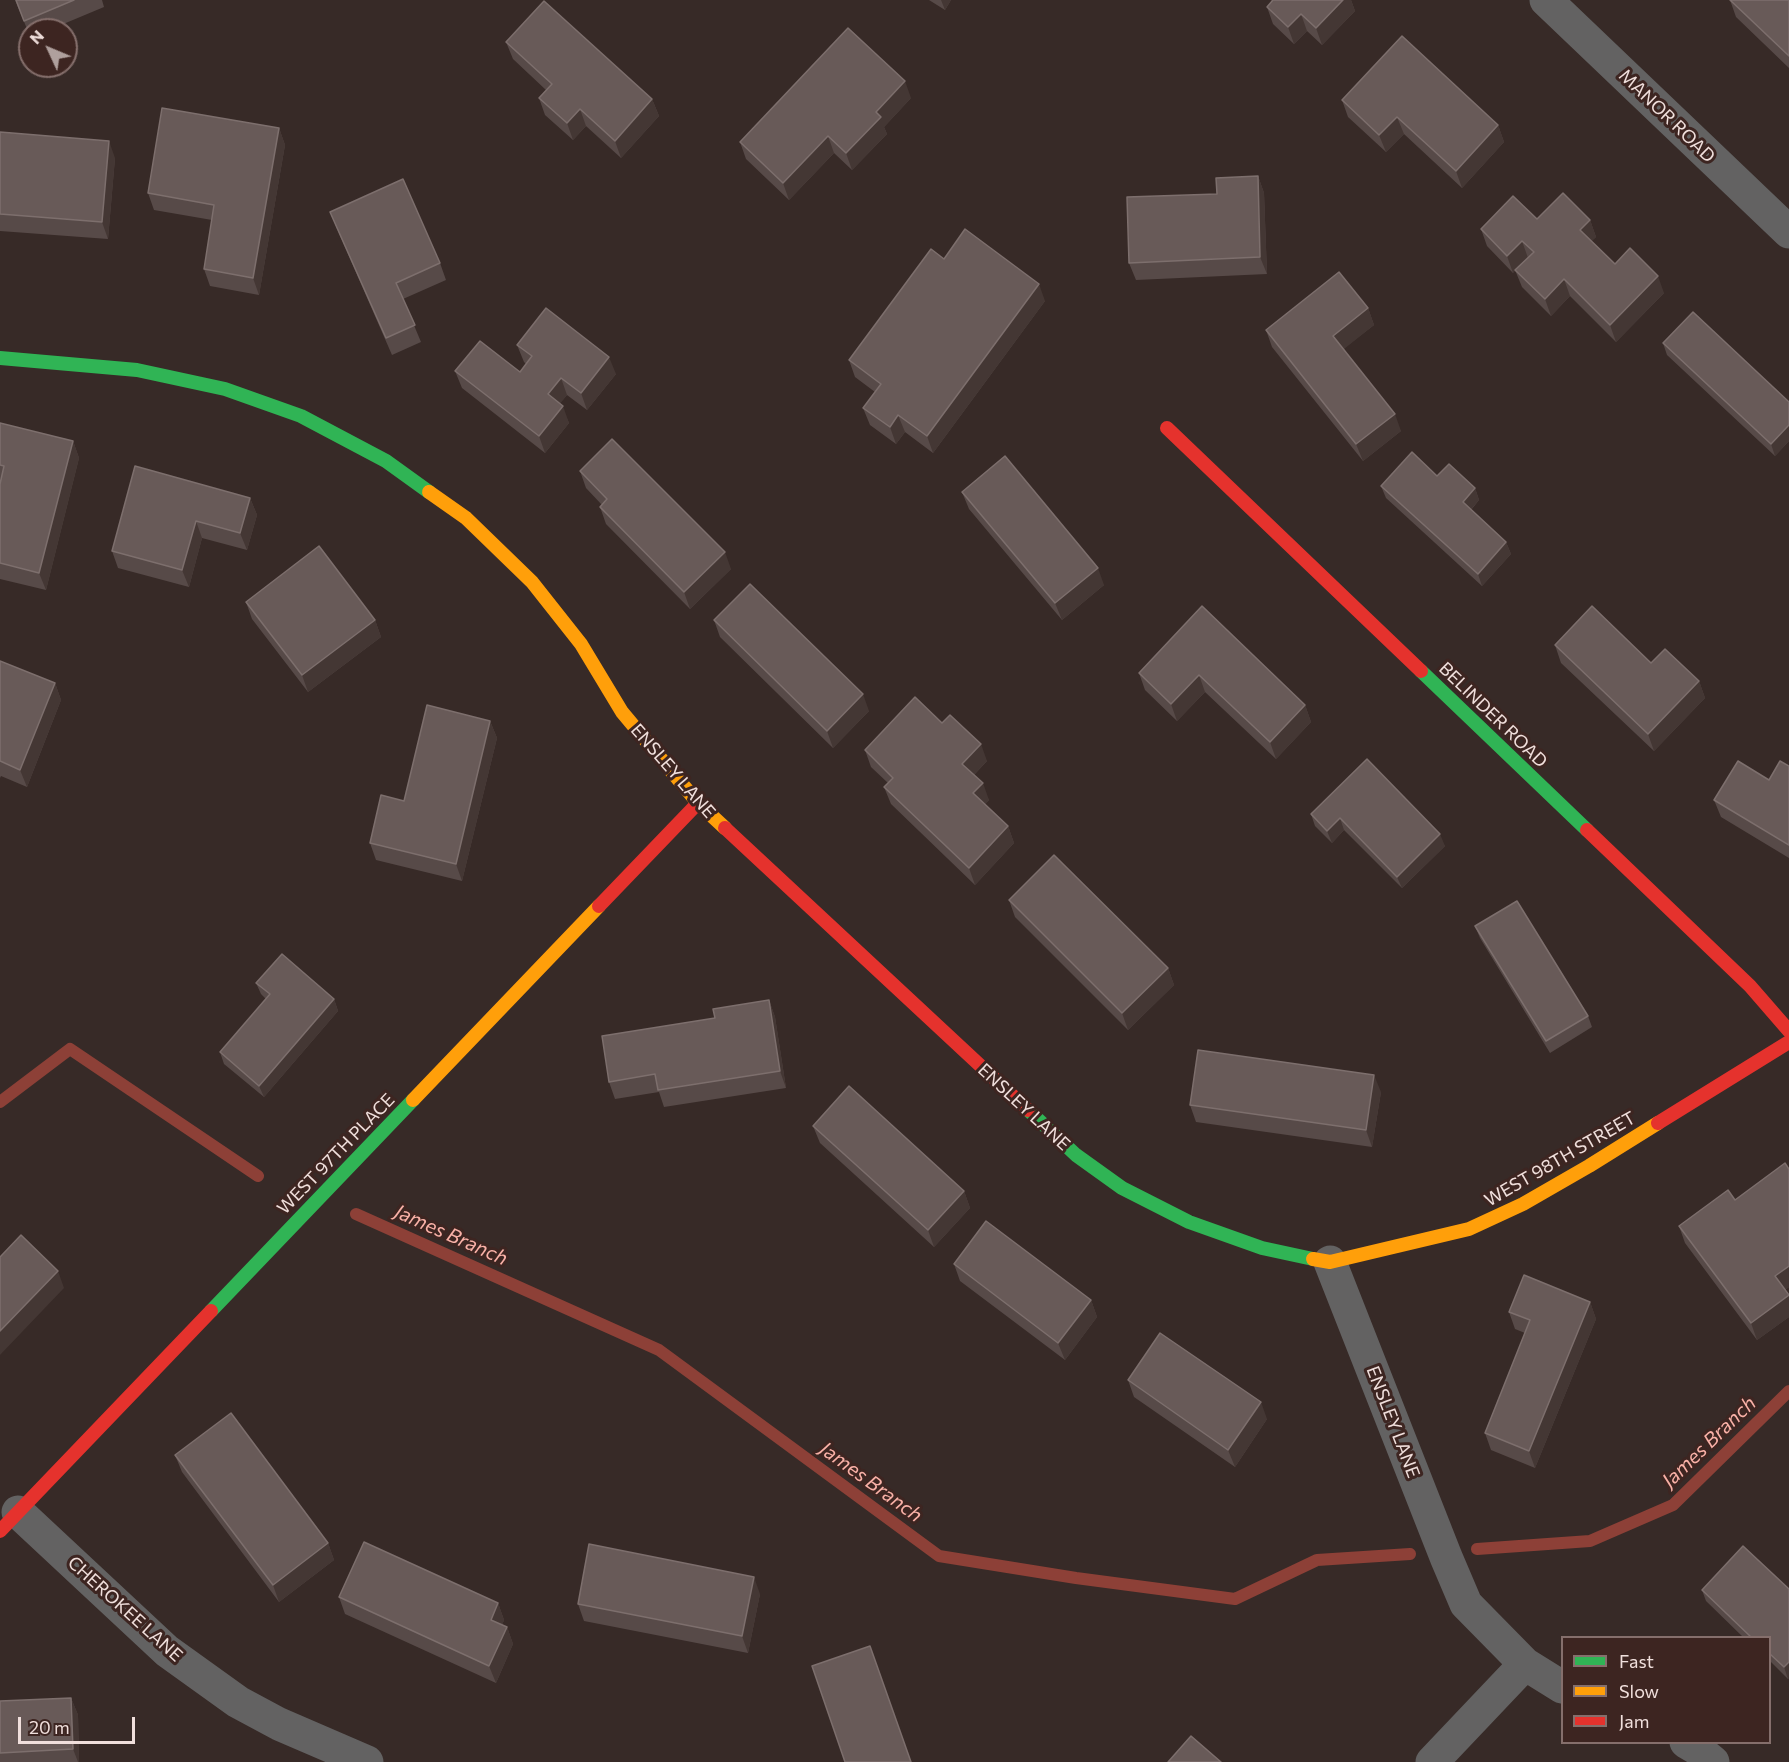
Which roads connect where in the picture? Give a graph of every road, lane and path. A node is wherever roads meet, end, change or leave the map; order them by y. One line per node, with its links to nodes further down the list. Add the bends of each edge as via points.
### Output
1 (1545, 0): 2 (street, MANOR ROAD)
2 (1789, 232)
3 (0, 358): 5 (street, ENSLEY LANE, via 137,370 225,389 301,416 386,461 466,518 532,582 581,644 622,712)
4 (1167, 428): 6 (street, BELINDER ROAD, via 1750,986)
5 (698, 803): 8 (street, ENSLEY LANE, via 1076,1155 1122,1188 1189,1222 1262,1248); 9 (street, WEST 97TH PLACE)
6 (1789, 1031)
7 (1789, 1042): 8 (street, WEST 98TH STREET, via 1523,1204 1469,1229)
8 (1330, 1262): 10 (street, ENSLEY LANE, via 1466,1604)
9 (9, 1521): 13 (street, CHEROKEE LANE, via 167,1651 248,1707)
10 (1525, 1664): 11 (street, ENSLEY LANE); 14 (street)
11 (1561, 1686)
12 (1688, 1744): 15 (street)
13 (367, 1762)
14 (1432, 1762)
15 (1713, 1762)

